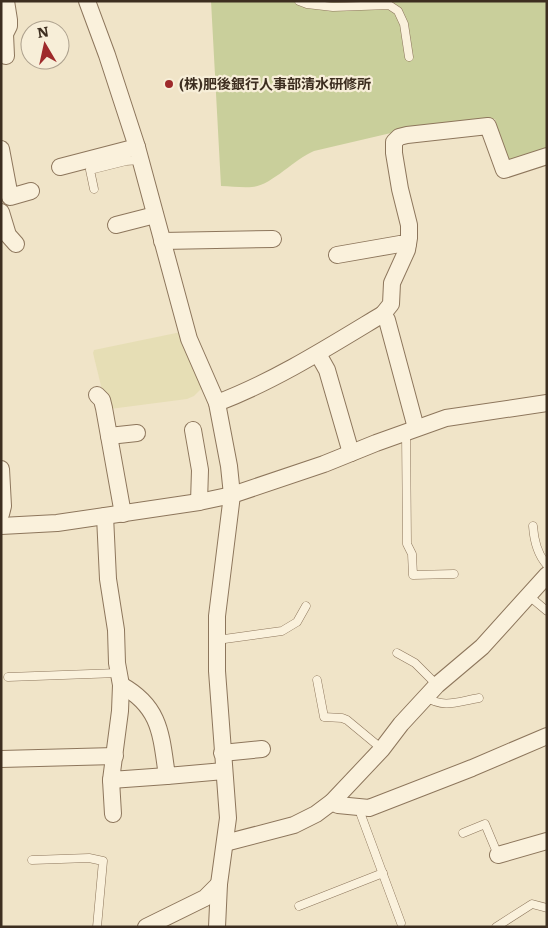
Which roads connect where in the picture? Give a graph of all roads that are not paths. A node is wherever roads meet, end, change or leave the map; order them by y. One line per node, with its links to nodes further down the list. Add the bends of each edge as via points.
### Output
1 (6, 1): 4 (street, via 9,20 5,34)
2 (87, 1): 7 (street)
3 (299, 1): 5 (lane, via 333,6 389,5 398,11 404,24)
4 (6, 56)
5 (409, 57)
6 (1, 149): 12 (street)
7 (139, 153): 9 (street); 10 (lane, via 126,161 90,170); 14 (street)
8 (547, 156): 19 (street, via 504,170 488,126 399,138 394,142 394,153 409,225)
9 (60, 167)
10 (94, 189)
11 (31, 191): 12 (street)
12 (5, 198)
13 (1, 212): 18 (street, via 8,235)
14 (155, 215): 15 (street); 17 (street)
15 (116, 226)
16 (273, 239): 17 (street)
17 (162, 241): 24 (street, via 189,339)
18 (16, 244)
19 (408, 244): 20 (street); 21 (street, via 392,283 391,304)
20 (337, 255)
21 (382, 314): 22 (street); 27 (street)
22 (318, 354): 24 (street); 30 (street, via 327,370)
23 (97, 395): 29 (street, via 102,400)
24 (217, 403): 32 (street)
25 (547, 403): 27 (street, via 446,418)
26 (193, 430): 33 (street, via 200,470)
27 (411, 430): 30 (street); 40 (lane, via 407,544 412,554 414,575)
28 (138, 433): 29 (street)
29 (109, 436): 35 (street)
30 (351, 453): 32 (street)
31 (1, 470): 34 (street)
32 (232, 495): 33 (street); 45 (street)
33 (199, 502): 35 (street)
34 (2, 509)
35 (123, 514): 36 (street)
36 (105, 516): 37 (street); 48 (street)
37 (1, 526)
38 (533, 526): 39 (lane, via 536,548)
39 (547, 565)
40 (454, 574)
41 (547, 574): 42 (street)
42 (529, 596): 44 (lane); 50 (street, via 482,647)
43 (306, 606): 45 (lane, via 297,622 282,631)
44 (547, 611)
45 (217, 640): 56 (street)
46 (396, 653): 50 (lane, via 415,663)
47 (8, 677): 48 (lane)
48 (119, 679): 57 (street, via 120,711); 60 (street, via 148,707 157,722)
49 (317, 680): 54 (lane, via 324,718 347,720)
50 (437, 685): 51 (street)
51 (426, 697): 52 (lane, via 442,705); 54 (street)
52 (480, 698)
53 (547, 736): 63 (street, via 369,808)
54 (382, 748): 62 (street)
55 (262, 749): 56 (street)
56 (222, 753): 59 (street)
57 (114, 756): 58 (street); 61 (street)
58 (1, 759)
59 (224, 771): 60 (street); 67 (street, via 228,818)
60 (167, 776): 61 (street)
61 (111, 780): 64 (street)
62 (332, 802): 63 (street); 67 (street, via 294,825)
63 (361, 808): 70 (lane)
64 (113, 814)
65 (463, 832): 68 (lane, via 485,824)
66 (547, 841): 68 (street)
67 (225, 843): 71 (street)
68 (498, 855)
69 (32, 860): 75 (lane, via 89,858 103,861)
70 (383, 873): 72 (lane); 74 (lane)
71 (219, 884): 76 (street, via 205,898); 77 (street)
72 (299, 906)
73 (547, 908): 78 (lane, via 532,904)
74 (401, 923)
75 (97, 927)
76 (146, 927)
77 (217, 927)
78 (496, 927)

